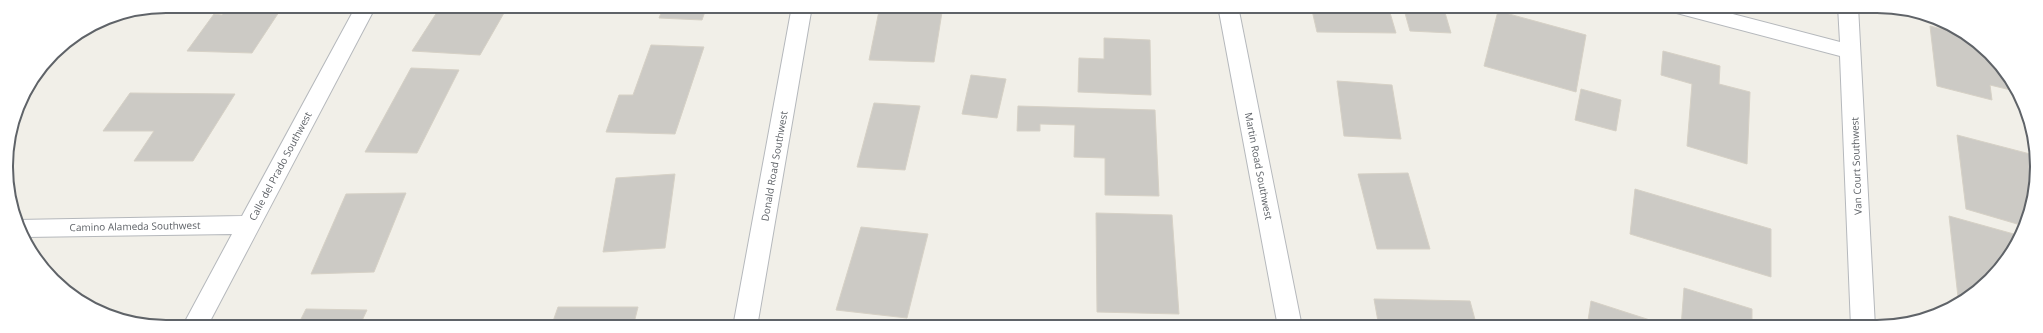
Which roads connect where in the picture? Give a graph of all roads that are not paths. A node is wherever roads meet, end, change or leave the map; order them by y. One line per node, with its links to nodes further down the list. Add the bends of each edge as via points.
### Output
1 (362, 13): 7 (street, Calle del Prado Southwest)
2 (801, 13): 10 (street, Donald Road Southwest)
3 (1229, 13): 11 (street, Martin Road Southwest)
4 (1703, 13): 6 (street)
5 (1848, 13): 6 (street, Van Court Southwest)
6 (1851, 52): 12 (street, Van Court Southwest)
7 (249, 225): 8 (street, Camino Alameda Southwest); 9 (street, Calle del Prado Southwest)
8 (26, 228)
9 (198, 320)
10 (746, 320)
11 (1289, 320)
12 (1863, 320)

